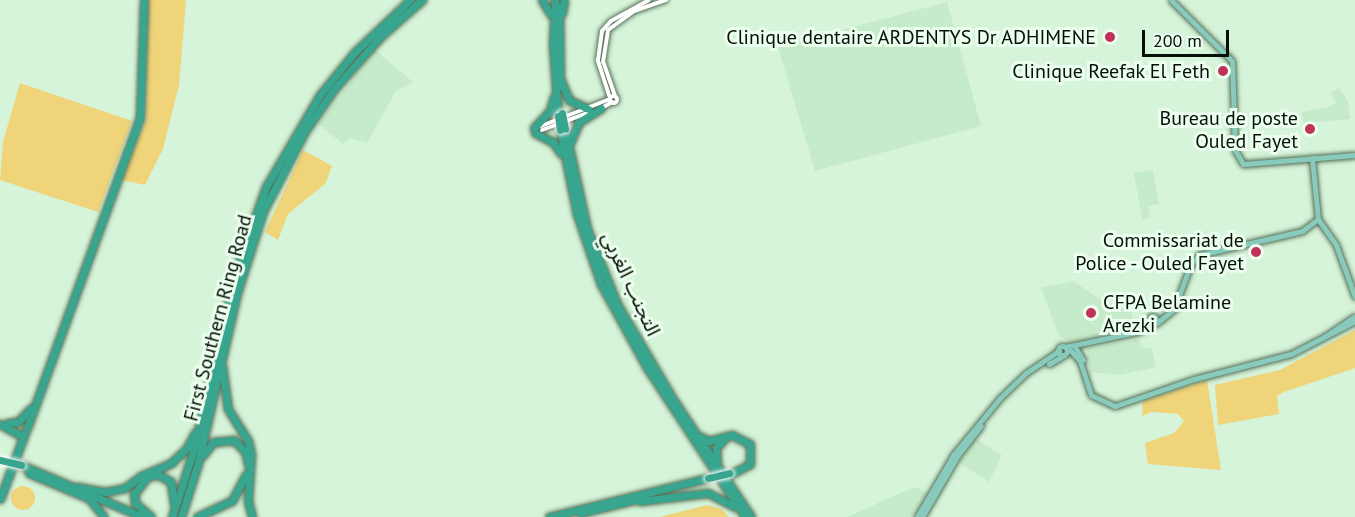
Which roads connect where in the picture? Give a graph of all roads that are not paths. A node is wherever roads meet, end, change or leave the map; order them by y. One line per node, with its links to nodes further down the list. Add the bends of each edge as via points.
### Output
1 (142, 0): 28 (highway, via 136,120); 32 (highway, via 140,117)
2 (409, 0): 30 (highway, First Southern Ring Road, via 320,95 266,187 235,274)
3 (422, 0): 26 (highway, First Southern Ring Road, via 362,56 298,143 263,210)
4 (542, 0): 10 (highway, via 550,10)
5 (557, 0): 10 (highway, التجنب الغربي)
6 (564, 0): 10 (highway)
7 (649, 0): 12 (street, via 618,16 602,31 598,60)
8 (666, 0): 12 (street, via 634,11 608,30 603,62 616,101)
9 (1171, 0): 19 (main road, via 1232,60 1235,153 1243,164)
10 (556, 44): 11 (highway, التجنب الغربي)
11 (557, 74): 13 (highway, via 567,98); 15 (highway, via 552,106); 16 (highway, التجنب الغربي, bridge)
12 (610, 100): 13 (street); 14 (street)
13 (588, 108): 15 (street)
14 (601, 108): 15 (street); 17 (highway, via 575,126)
15 (538, 129): 20 (highway, via 557,146)
16 (562, 129): 17 (highway, التجنب الغربي); 20 (highway, التجنب الغربي)
17 (569, 154): 29 (highway, التجنب الغربي, via 602,272 637,341)
18 (1355, 155): 19 (main road)
19 (1312, 158): 21 (main road)
20 (567, 172): 52 (highway, التجنب الغربي, via 592,263 615,312)
21 (1318, 219): 22 (main road, via 1336,245); 25 (main road, via 1302,231 1199,255 1169,314 1132,333)
22 (1355, 297)
23 (1355, 316): 27 (main road, via 1300,347 1177,381 1119,402 1107,402 1093,393)
24 (1355, 324): 25 (main road, via 1276,359 1194,379 1115,406 1091,395)
25 (1073, 349): 27 (main road); 27 (main road); 54 (main road, via 1027,376 1002,401 958,454); 54 (main road, via 1059,351 1026,373 1000,398 954,454)
26 (222, 353): 34 (highway, First Southern Ring Road); 49 (highway, via 223,394 251,454 248,501)
27 (1083, 360)
28 (30, 408): 31 (highway, via 21,420); 32 (highway)
29 (681, 411): 36 (highway, التجنب الغربي); 36 (highway, via 707,441 732,435 750,444 750,464)
30 (203, 414): 38 (highway, via 187,448 171,463 116,490); 43 (highway, First Southern Ring Road)
31 (4, 423): 32 (highway)
32 (22, 430): 39 (highway); 41 (highway)
33 (0, 462): 35 (highway, bridge)
34 (198, 462): 43 (highway, First Southern Ring Road); 48 (highway, via 207,448 222,439 240,445 248,462 245,481 232,501)
35 (21, 468): 38 (highway); 40 (highway)
36 (728, 475): 36 (highway, via 715,452 722,440 734,437 746,443 750,456 743,469); 37 (highway, bridge); 53 (highway, التجنب الغربي)
37 (708, 479): 42 (highway); 50 (highway)
38 (77, 487): 46 (highway)
39 (0, 492)
40 (89, 498): 44 (highway); 45 (highway)
41 (0, 499)
42 (611, 506): 51 (highway); 52 (highway, via 708,493 728,501)
43 (176, 516): 47 (highway, via 173,485 164,476 153,474 141,481 134,494 135,503)
44 (104, 517)
45 (132, 517)
46 (143, 517)
47 (151, 517)
48 (197, 517)
49 (252, 517)
50 (549, 517)
51 (566, 517)
52 (744, 517)
53 (751, 517)
54 (920, 517)

